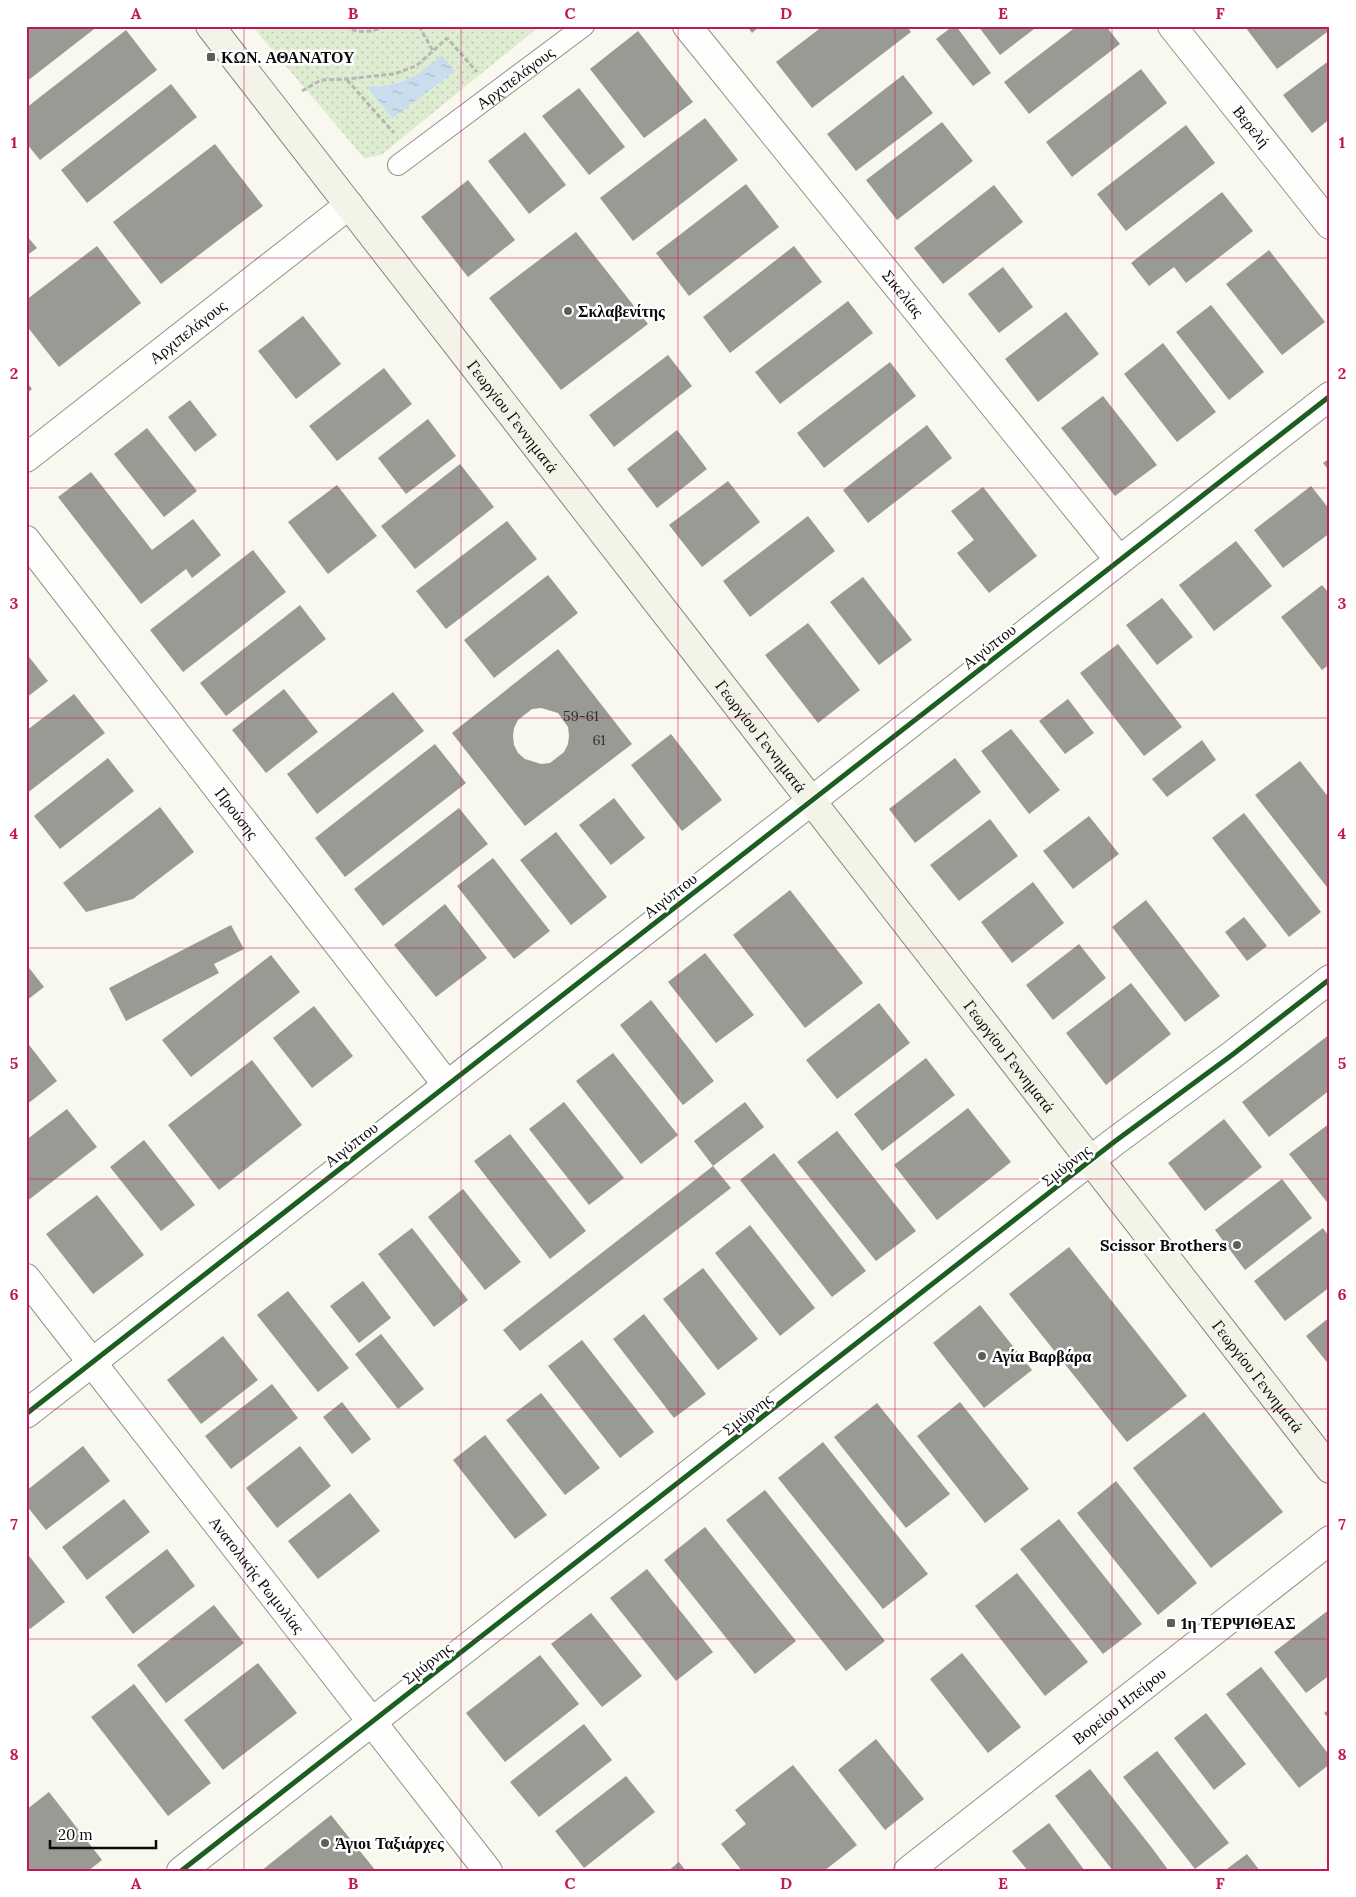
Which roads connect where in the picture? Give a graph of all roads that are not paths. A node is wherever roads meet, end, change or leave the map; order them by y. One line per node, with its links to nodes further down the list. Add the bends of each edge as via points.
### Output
1 (210, 26): 6 (main road, Γεωργίου Γεννηματά)
2 (584, 26): 5 (lane, Αρχιπελάγους)
3 (687, 26): 11 (street, Σικελίας)
4 (1172, 26): 7 (street, Βερελή)
5 (405, 160)
6 (349, 205): 9 (street, Αρχιπελάγους); 12 (main road, Γεωργίου Γεννηματά)
7 (1330, 225)
8 (1330, 396): 11 (street, Αιγύπτου)
9 (26, 458)
10 (26, 540): 14 (street, Προύσης)
11 (1119, 560): 12 (street, Αιγύπτου)
12 (812, 801): 14 (street, Αιγύπτου); 15 (main road, Γεωργίου Γεννηματά)
13 (1330, 979): 15 (street, Σμύρνης)
14 (448, 1085): 17 (street, Αιγύπτου)
15 (1091, 1161): 19 (main road, Γεωργίου Γεννηματά); 21 (street, Σμύρνης)
16 (26, 1278): 17 (street, Ανατολικής Ρωμυλίας)
17 (92, 1362): 18 (street, Αιγύπτου); 21 (street, Ανατολικής Ρωμυλίας)
18 (26, 1414)
19 (1330, 1469)
20 (1330, 1540): 24 (street, Βορείου Ηπείρου)
21 (372, 1722): 22 (street, Σμύρνης); 23 (street, Ανατολικής Ρωμυλίας)
22 (181, 1871)
23 (488, 1871)
24 (908, 1871)

